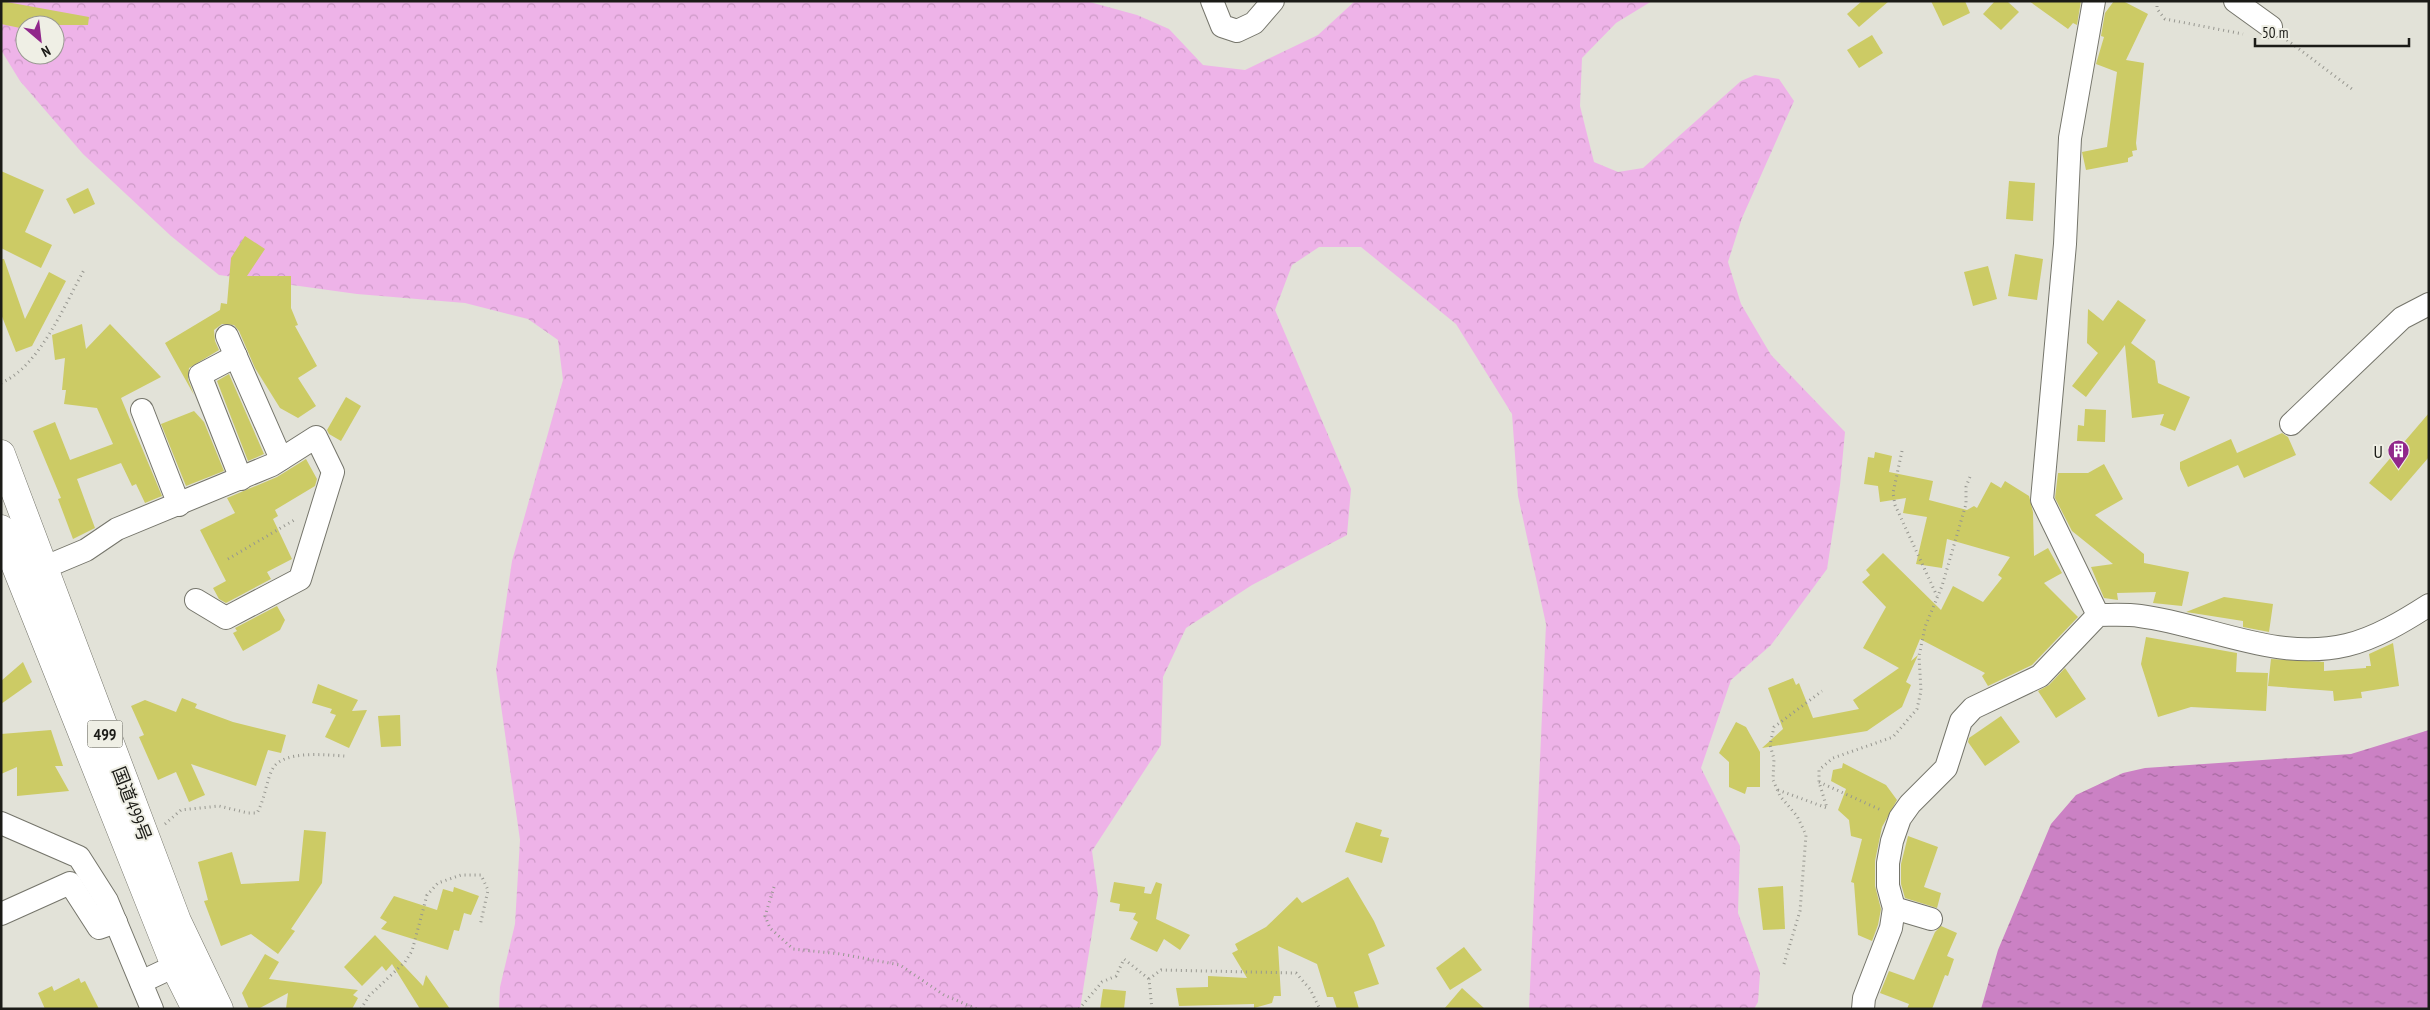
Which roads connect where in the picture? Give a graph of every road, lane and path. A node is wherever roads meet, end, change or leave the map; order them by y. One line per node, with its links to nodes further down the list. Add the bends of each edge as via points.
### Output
1 (1212, 1): 2 (street, via 1222,26 1237,31 1254,22)
2 (1272, 1)
3 (2094, 1): 26 (street, via 2070,138 2065,244 2042,500)
4 (2158, 1): 6 (path, via 2157,9 2165,19 2241,35)
5 (2235, 1): 6 (street)
6 (2271, 27): 7 (path)
7 (2352, 89)
8 (84, 270): 10 (path, via 33,359 15,377)
9 (2429, 304): 12 (street, via 2402,318)
10 (1, 383)
11 (142, 410): 18 (street)
12 (2291, 424)
13 (1902, 451): 23 (path, via 1893,493 1895,505)
14 (1, 454): 22 (highway, 国道499号 / 499)
15 (281, 459): 17 (street); 17 (street, via 231,346 200,375); 19 (street, via 316,437 333,472)
16 (1971, 474): 23 (path, via 1966,487 1966,504)
17 (241, 479): 18 (street)
18 (179, 505): 22 (street, via 117,529 86,550)
19 (322, 506): 21 (path, via 313,506 282,529); 24 (street, via 300,579 226,618)
20 (1, 529): 41 (highway, 国道499号 / 499)
21 (228, 559)
22 (43, 568): 33 (highway, 国道499号 / 499)
23 (1937, 597): 29 (path, via 1925,627 1919,656 1921,691 1917,708 1893,737 1834,758 1819,770)
24 (196, 600)
25 (2429, 605): 26 (street, via 2364,640 2311,649 2243,642 2140,616)
26 (2098, 615): 31 (street, via 2040,676 1973,708 1965,715 1960,721 1946,768)
27 (1822, 691): 30 (path, via 1774,727 1770,745 1774,759 1773,780)
28 (345, 756): 33 (path, via 304,755 282,760 274,768 257,813 219,806 181,810)
29 (1819, 782): 30 (path, via 1827,808); 31 (path)
30 (1778, 790): 40 (path, via 1806,835 1800,910)
31 (1900, 818): 35 (street, via 1888,863 1888,886)
32 (1, 823): 38 (street, via 80,857)
33 (146, 840): 46 (highway, 国道499号 / 499, via 177,921)
34 (774, 887): 48 (path, via 765,916 770,928 793,949 900,965 944,995)
35 (1894, 908): 37 (street); 52 (street)
36 (1, 914): 38 (street, via 70,883 99,928)
37 (1931, 919)
38 (116, 922): 43 (street)
39 (480, 926): 47 (path, via 488,890 481,875 461,876 438,883 427,895 412,951 405,962 369,996)
40 (1784, 964)
41 (175, 966): 43 (street); 45 (highway, 国道499号 / 499)
42 (1149, 979): 49 (path, via 1124,960 1116,976 1102,982); 50 (path); 51 (path, via 1161,970 1296,973 1310,989)
43 (141, 982): 44 (street)
44 (152, 1009)
45 (196, 1009)
46 (219, 1009)
47 (361, 1009)
48 (977, 1009)
49 (1079, 1009)
50 (1152, 1009)
51 (1320, 1009)
52 (1863, 1009)

